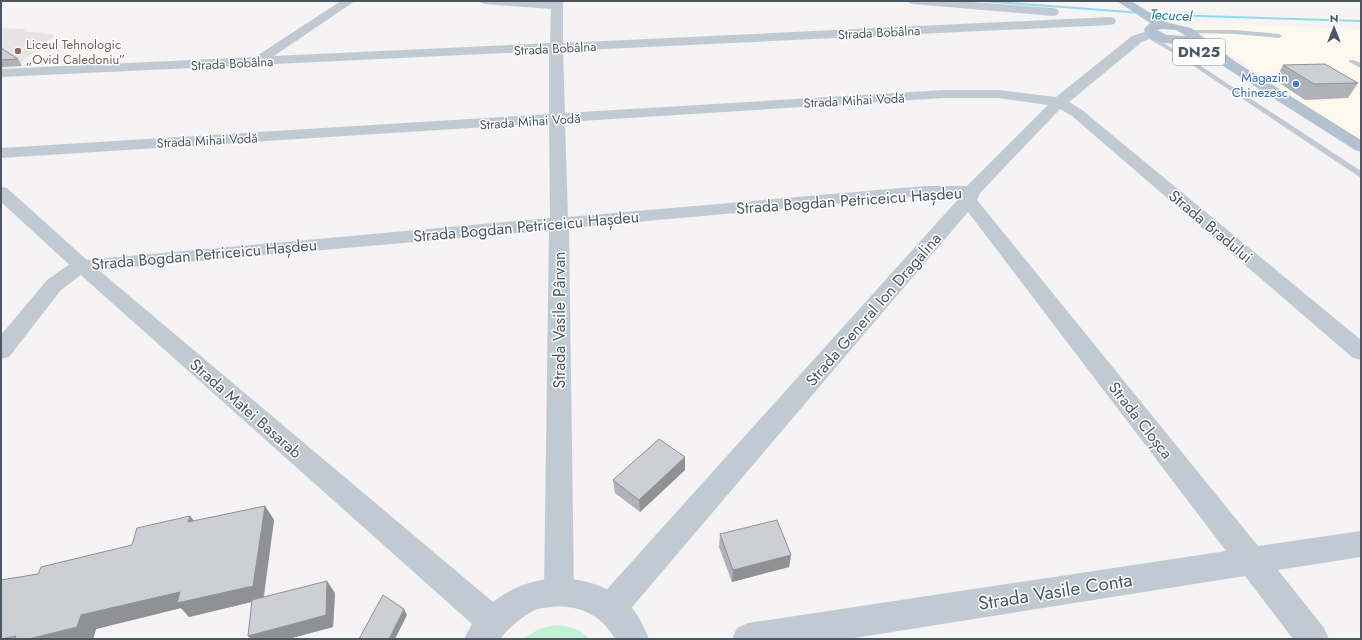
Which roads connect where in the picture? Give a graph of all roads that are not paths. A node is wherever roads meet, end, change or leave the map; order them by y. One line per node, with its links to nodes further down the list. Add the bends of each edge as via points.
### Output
1 (348, 1): 12 (street)
2 (485, 1): 5 (street)
3 (913, 1): 6 (street, via 1067,13)
4 (1124, 2): 8 (main road, DN25)
5 (557, 4): 11 (street, Strada Vasile Pârvan)
6 (1110, 22): 7 (street); 11 (street, Strada Bobâlna)
7 (1123, 24)
8 (1152, 29): 9 (main road, via 1187,40 1192,38); 14 (main road, DN25); 17 (street, Strada General Ion Dragalina); 21 (lane, via 1182,56)
9 (1191, 33): 10 (lane, via 1235,32); 14 (main road, DN25)
10 (1280, 36)
11 (556, 48): 12 (street, Strada Bobâlna); 18 (street, Strada Vasile Pârvan)
12 (257, 61): 16 (street, Strada Bobâlna)
13 (1351, 61): 15 (lane)
14 (1231, 65): 19 (main road, DN25)
15 (1361, 66)
16 (1, 73)
17 (1059, 102): 18 (street, Strada Mihai Vodă, via 998,94 944,94); 23 (street, Strada General Ion Dragalina); 27 (street, Strada Bradului, via 1077,113)
18 (557, 119): 20 (street, Strada Mihai Vodă); 24 (street, Strada Vasile Pârvan)
19 (1361, 147)
20 (1, 153)
21 (1361, 175)
22 (1, 192): 25 (street, Strada Matei Basarab)
23 (970, 196): 24 (street, Strada Bogdan Petriceicu Hașdeu, via 924,191); 29 (street, Strada Cloșca); 31 (street, Strada General Ion Dragalina)
24 (559, 223): 25 (street, Strada Bogdan Petriceicu Hașdeu); 30 (street, Strada Vasile Pârvan)
25 (81, 265): 26 (street, via 54,285); 32 (street, Strada Matei Basarab)
26 (1, 351)
27 (1361, 352)
28 (1361, 544): 29 (street, Strada Vasile Conta)
29 (1252, 561): 34 (street, Strada Vasile Conta); 35 (street, Strada Cloșca)
30 (559, 591): 31 (street, via 590,596); 32 (street, via 524,600 508,609)
31 (611, 608): 33 (street, via 624,621)
32 (486, 631)
33 (633, 639)
34 (748, 639)
35 (1313, 639)

